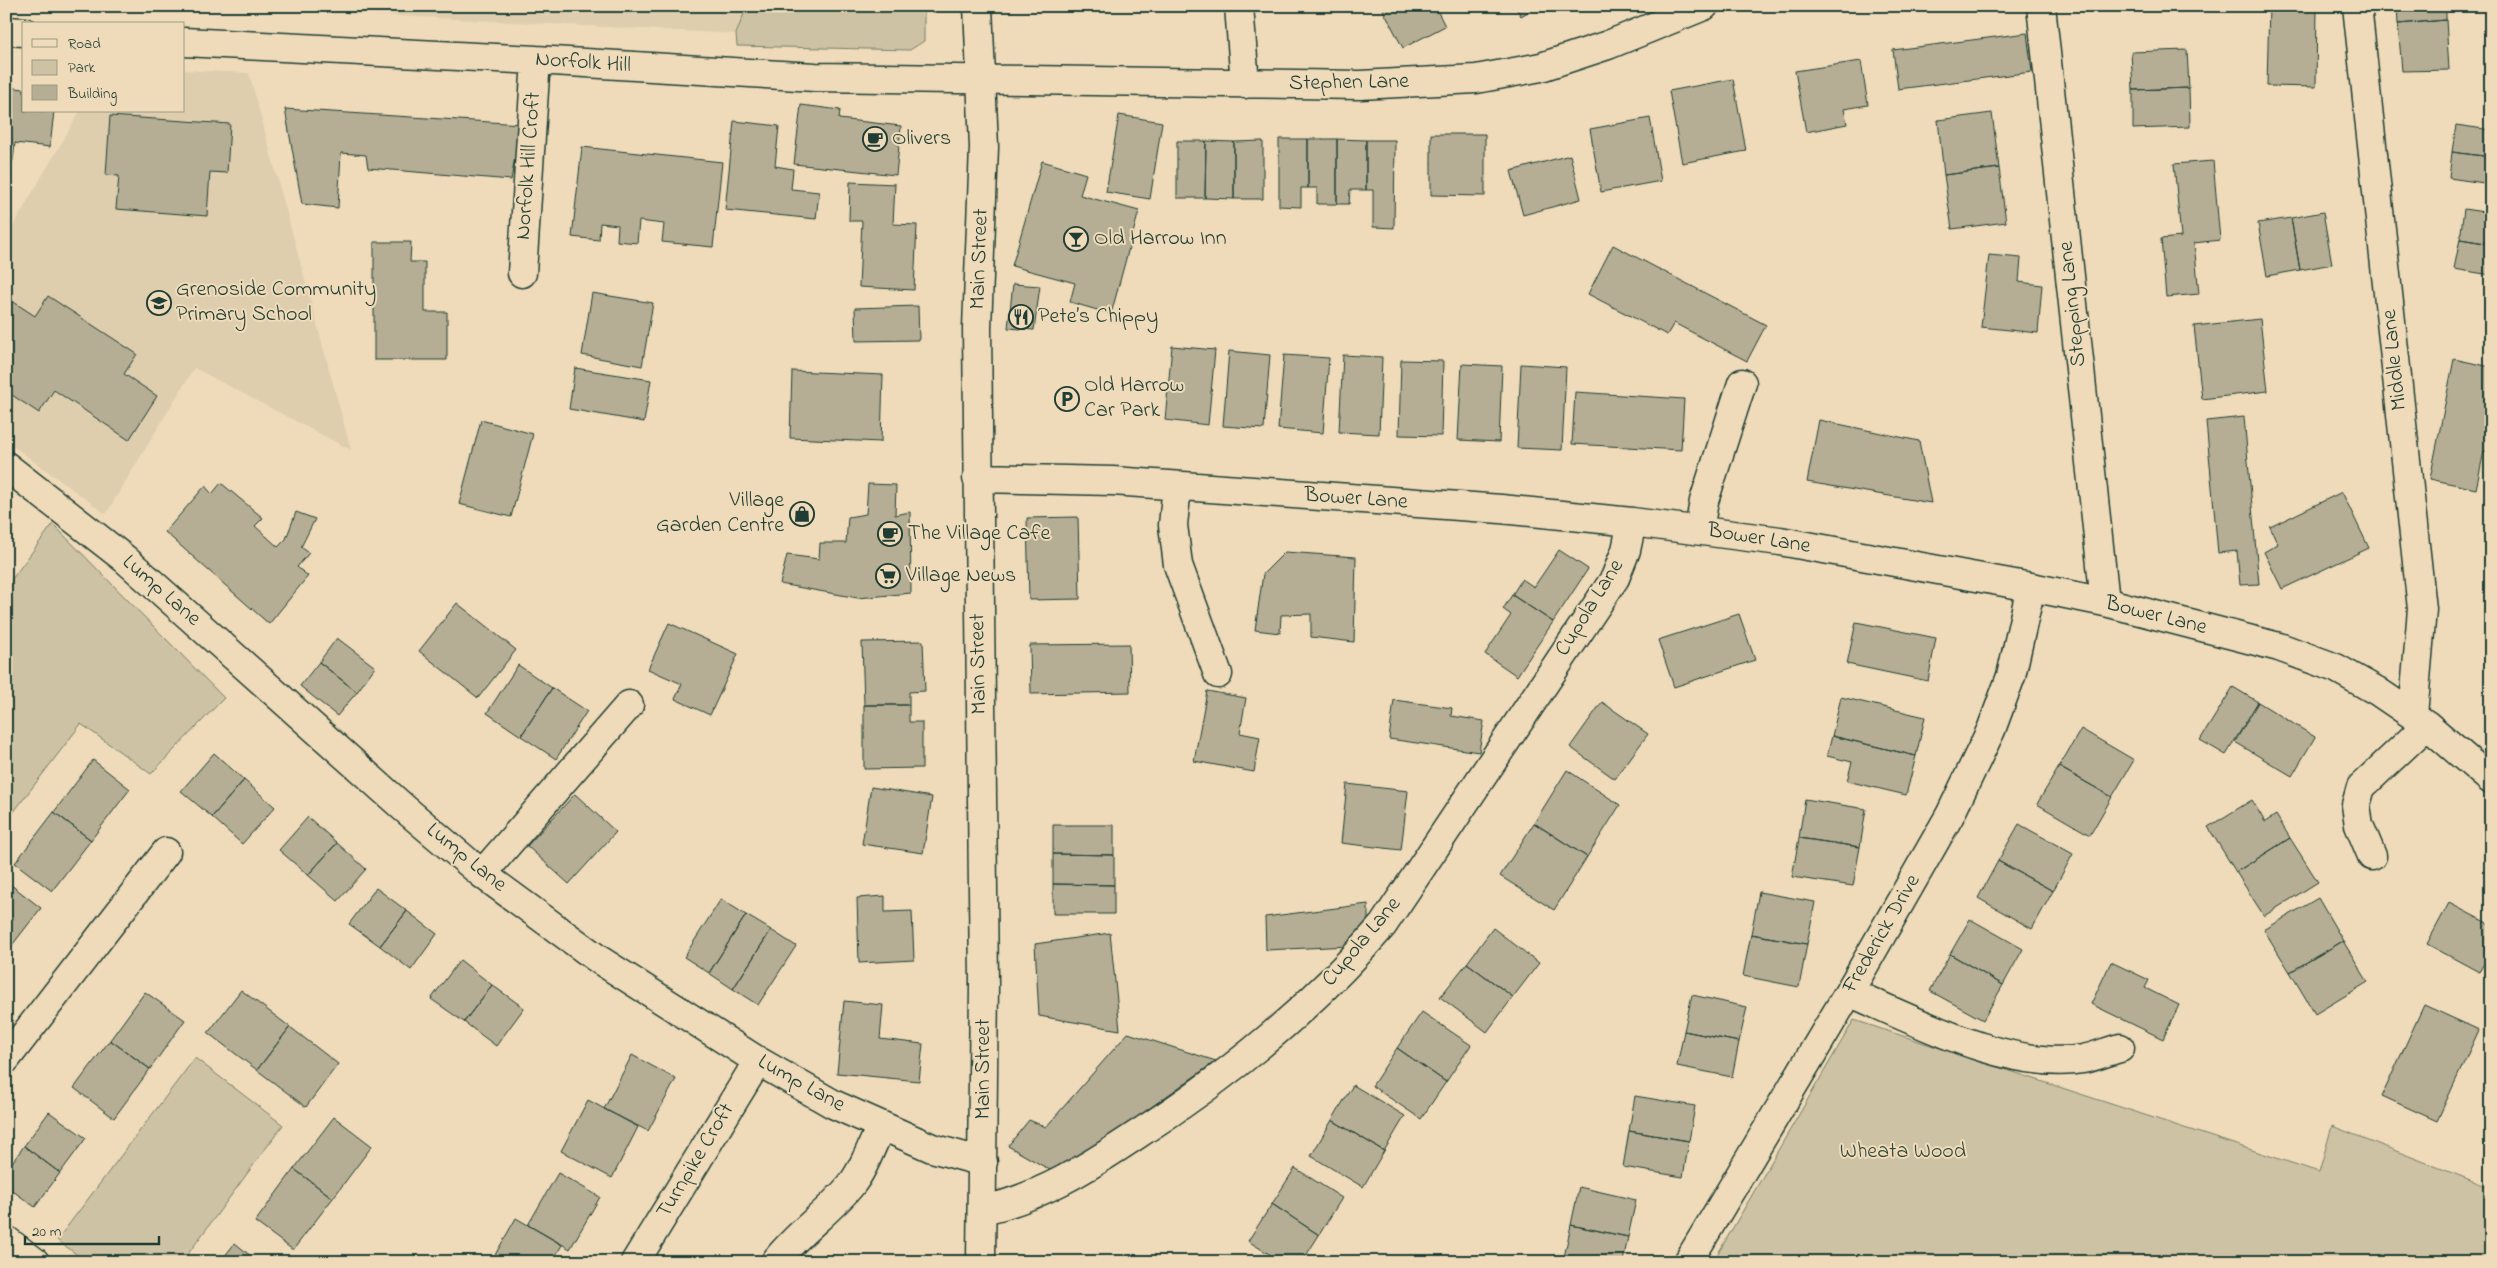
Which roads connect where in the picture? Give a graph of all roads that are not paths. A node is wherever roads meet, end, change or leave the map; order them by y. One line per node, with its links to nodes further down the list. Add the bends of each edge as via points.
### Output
1 (978, 6): 10 (street, Main Street)
2 (1239, 6): 11 (street)
3 (1704, 6): 11 (street, Stephen Lane, via 1608,45 1541,67 1476,79 1360,85)
4 (2041, 6): 20 (street, Stepping Lane)
5 (2357, 6): 23 (street, Middle Lane, via 2422,609)
6 (6, 31): 7 (street)
7 (22, 32)
8 (185, 42): 9 (street, Norfolk Hill)
9 (536, 60): 10 (street, Norfolk Hill, via 815,77); 12 (street, Norfolk Hill Croft)
10 (982, 79): 11 (street, Stephen Lane); 15 (street, Main Street, via 984,147 977,328)
11 (1245, 84)
12 (522, 273)
13 (1742, 383): 18 (street, via 1704,500)
14 (6, 466): 27 (street, Lump Lane, via 125,559)
15 (977, 478): 16 (street, Bower Lane); 33 (street, Main Street, via 984,984)
16 (1177, 486): 17 (street, Bower Lane, via 1501,509); 21 (street, via 1173,525 1178,565)
17 (1632, 522): 18 (street, Bower Lane); 34 (street, Cupola Lane, via 1615,578 1383,925 1361,951 1268,1039 1191,1100 1088,1167 1045,1190 1010,1204)
18 (1699, 530): 19 (street, Bower Lane, via 1780,541)
19 (2031, 587): 20 (street, Bower Lane); 28 (street, Frederick Drive, via 2011,676 1991,730 1950,815)
20 (2105, 602): 23 (street, Bower Lane, via 2279,648 2336,668)
21 (1218, 674)
22 (629, 705): 27 (street)
23 (2420, 720): 24 (street, Bower Lane); 26 (street, via 2361,787 2356,805 2359,825)
24 (2491, 780)
25 (166, 852): 30 (street)
26 (2372, 856)
27 (482, 874): 31 (street, Lump Lane, via 598,959)
28 (1849, 992): 29 (street, via 1996,1052 2048,1059 2083,1059); 40 (street, Frederick Drive)
29 (2120, 1048)
30 (6, 1059)
31 (758, 1060): 32 (street, Lump Lane, via 833,1104); 37 (street, Turnpike Croft)
32 (881, 1126): 33 (street, Lump Lane, via 932,1148); 38 (street, via 853,1184 791,1242)
33 (983, 1162): 34 (street, Main Street)
34 (982, 1210): 39 (street, Main Street)
35 (6, 1240): 36 (street)
36 (35, 1262)
37 (635, 1262)
38 (775, 1262)
39 (981, 1262)
40 (1688, 1262)

